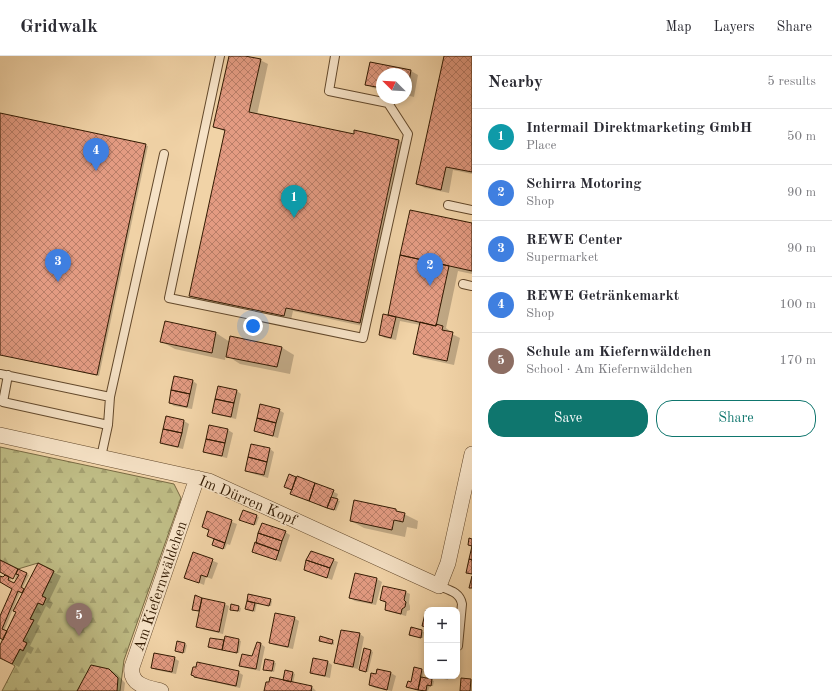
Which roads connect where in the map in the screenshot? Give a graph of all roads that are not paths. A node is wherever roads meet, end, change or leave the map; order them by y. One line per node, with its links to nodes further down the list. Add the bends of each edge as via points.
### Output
1 (220, 56): 2 (lane, via 169,298 363,338 408,134 388,103 329,92)
2 (335, 56)
3 (164, 154): 10 (lane)
4 (448, 205): 5 (lane)
5 (472, 210)
6 (463, 284): 7 (lane)
7 (472, 286)
8 (4, 374): 9 (lane); 10 (lane)
9 (3, 388): 11 (lane)
10 (110, 397): 12 (lane)
11 (1, 402): 12 (lane)
12 (108, 425): 15 (lane)
13 (0, 435): 15 (street, Im Dürren Kopf)
14 (472, 454): 17 (street, via 448,563)
15 (101, 457): 16 (street, Im Dürren Kopf)
16 (197, 478): 17 (street, Im Dürren Kopf, via 224,487); 19 (street, Am Kiefernwäldchen, via 132,667 134,680 139,685)
17 (440, 586): 18 (lane, Im Dürren Kopf, via 461,598)
18 (458, 643)
19 (154, 690)

